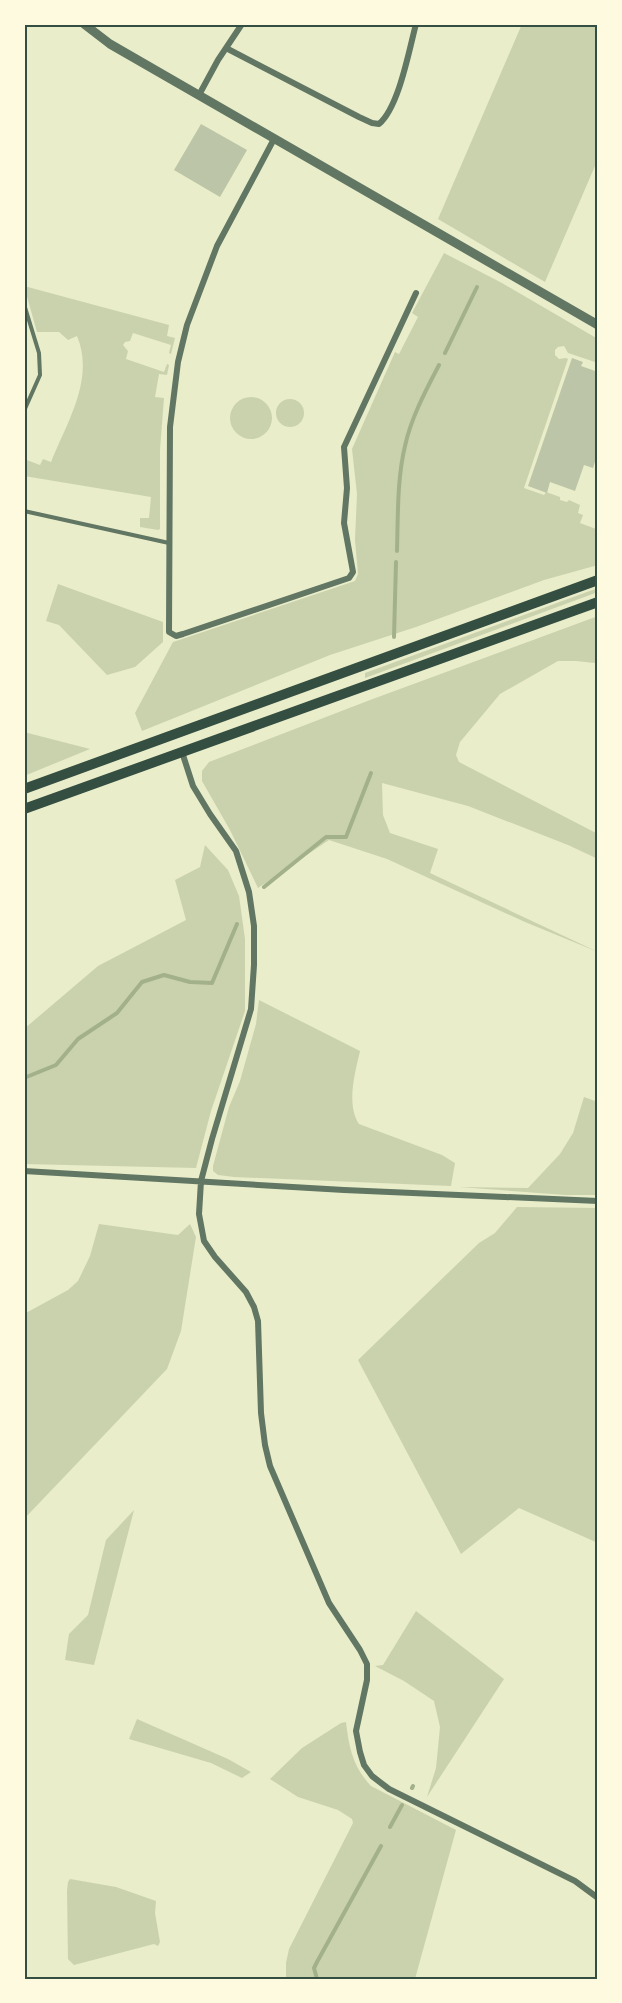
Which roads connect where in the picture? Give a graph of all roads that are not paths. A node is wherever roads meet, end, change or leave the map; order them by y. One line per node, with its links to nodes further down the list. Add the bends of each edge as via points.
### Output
1 (84, 24): 5 (street, via 110,44)
2 (242, 24): 4 (street)
3 (416, 24): 4 (street, via 402,78 379,124)
4 (226, 48): 5 (street)
5 (199, 94): 6 (street)
6 (274, 139): 9 (street); 12 (street, via 217,246 187,325 170,427)
7 (416, 293): 12 (street, via 344,447 345,523 353,572 349,578 176,636 169,633)
8 (24, 304): 10 (lane, via 39,353 40,375)
9 (597, 324)
10 (24, 411)
11 (24, 511): 12 (lane)
12 (169, 543)
13 (598, 580): 16 (main road)
14 (598, 602): 15 (main road)
15 (182, 752): 17 (main road); 19 (street, via 193,786 236,851 249,892 254,926 251,1009)
16 (24, 789)
17 (24, 809)
18 (24, 1171): 19 (street)
19 (201, 1181): 20 (street); 21 (street, via 199,1214 204,1240 246,1292 258,1321 261,1413 270,1466 329,1603 367,1664 356,1731 364,1765 389,1789 575,1881)
20 (598, 1202)
21 (598, 1898)

